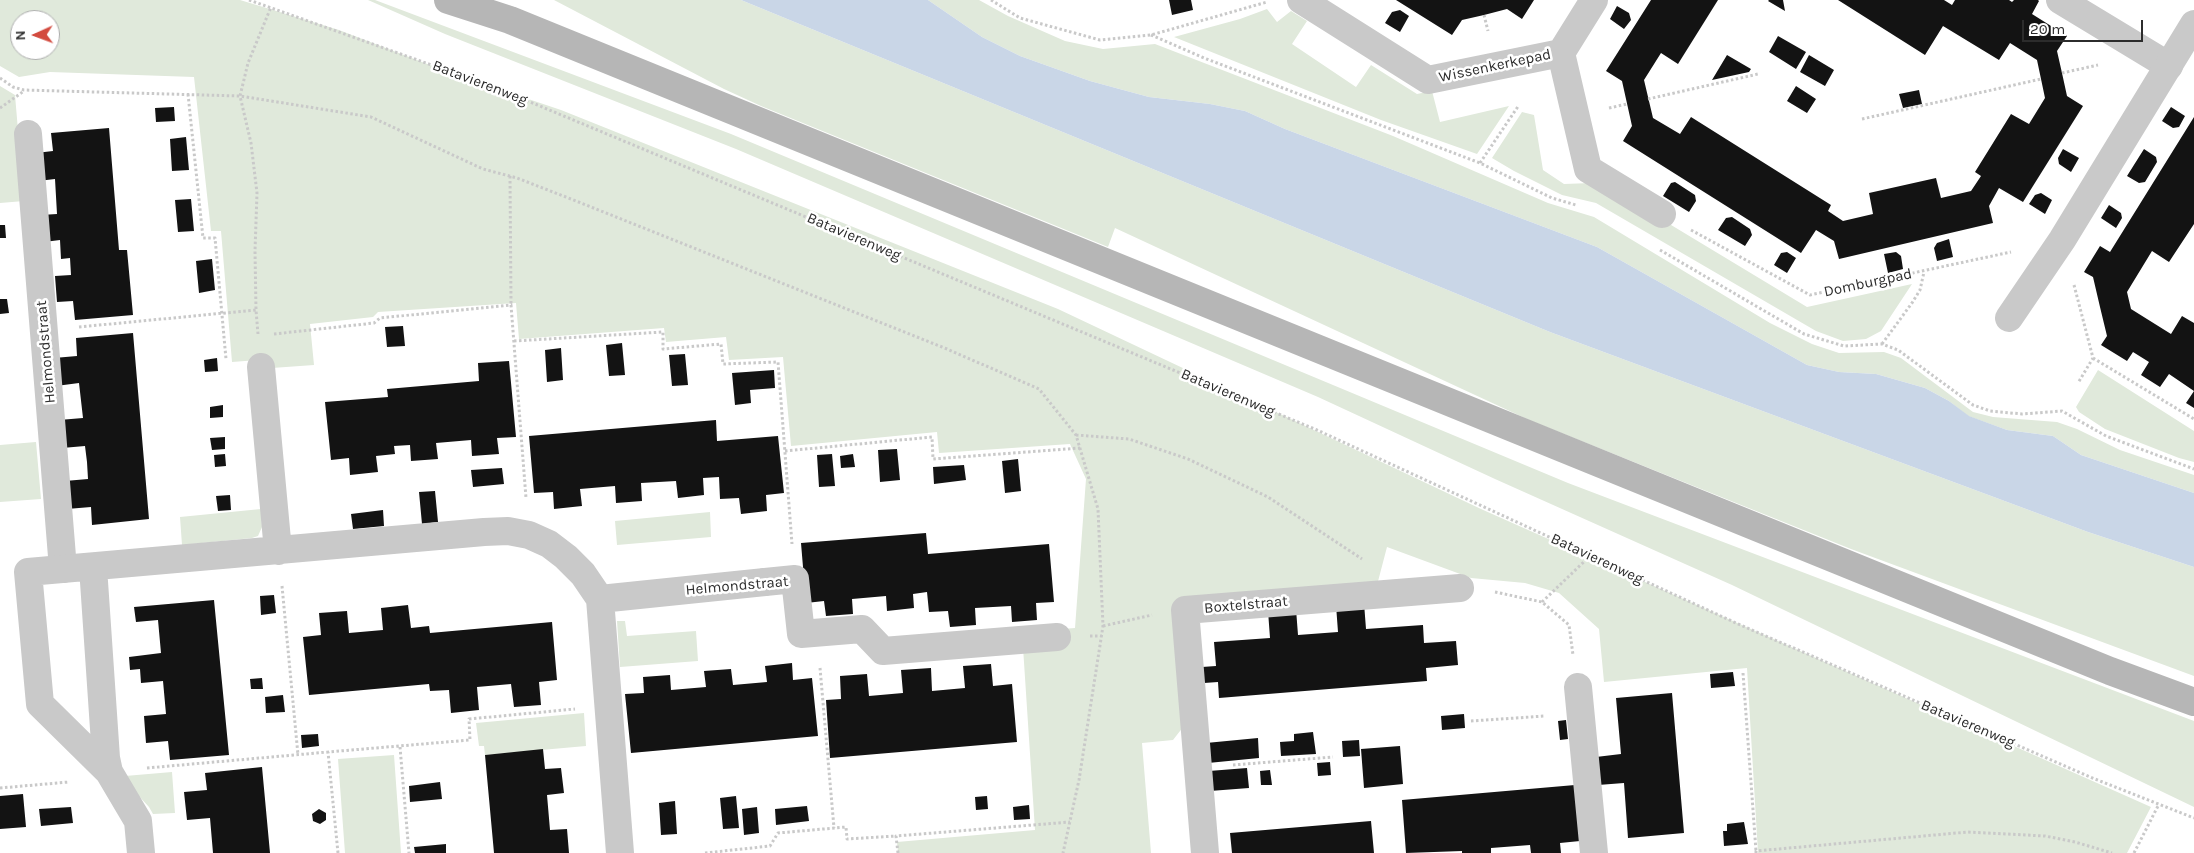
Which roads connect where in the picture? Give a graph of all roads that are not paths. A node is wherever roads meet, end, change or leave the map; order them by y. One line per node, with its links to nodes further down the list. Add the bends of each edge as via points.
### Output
1 (448, 0): 6 (main road)
2 (471, 0): 6 (main road)
3 (1301, 0): 8 (street, Wissenkerkepad, via 1428,80)
4 (1594, 0): 8 (street, Wissenkerkepad)
5 (2060, 0): 9 (street)
6 (510, 20): 21 (main road, via 2110,671)
7 (2194, 24): 9 (street)
8 (1561, 53): 11 (street, Wissenkerkepad, via 1588,169)
9 (2169, 66): 12 (street, via 2062,240)
10 (28, 134): 16 (street, Helmondstraat)
11 (1662, 214)
12 (2009, 318)
13 (261, 367): 14 (street)
14 (278, 550): 15 (street); 18 (street, via 508,531 529,535 549,544 584,574)
15 (93, 567): 16 (street); 22 (street)
16 (63, 569): 22 (street, via 28,572 40,704)
17 (1460, 588): 25 (street, Boxtelstraat, via 1185,610)
18 (600, 599): 19 (street, Helmondstraat, via 795,579 801,634 862,629 883,651); 24 (street)
19 (1057, 637)
20 (1579, 700): 26 (street)
21 (2194, 702)
22 (111, 775): 23 (street, via 138,821)
23 (141, 853)
24 (620, 853)
25 (1205, 853)
26 (1594, 853)

